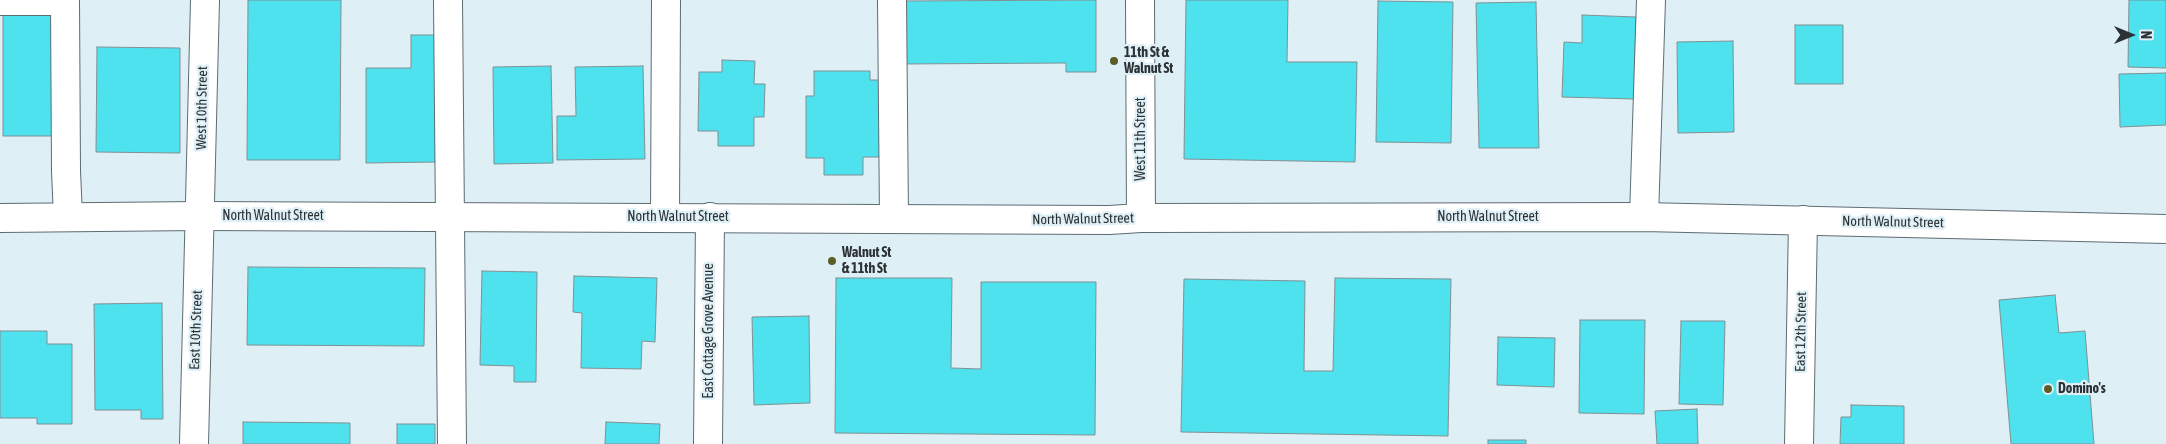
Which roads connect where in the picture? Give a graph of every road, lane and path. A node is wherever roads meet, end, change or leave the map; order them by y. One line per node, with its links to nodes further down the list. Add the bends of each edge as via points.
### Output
1 (205, 0): 8 (main road, West 10th Street)
2 (448, 0): 10 (main road)
3 (666, 0): 11 (main road)
4 (892, 0): 16 (main road)
5 (1140, 0): 15 (main road, West 11th Street)
6 (1651, 0): 13 (main road)
7 (0, 1): 9 (main road, via 64,1)
8 (200, 216): 9 (main road, North Walnut Street); 10 (main road, North Walnut Street); 19 (main road, East 10th Street)
9 (68, 217): 14 (main road, North Walnut Street)
10 (449, 217): 11 (main road, North Walnut Street); 20 (main road)
11 (666, 217): 12 (main road, North Walnut Street)
12 (710, 217): 16 (main road, North Walnut Street); 21 (main road, East Cottage Grove Avenue)
13 (1644, 217): 15 (main road, North Walnut Street); 17 (main road, North Walnut Street)
14 (0, 218)
15 (1141, 218): 16 (main road, North Walnut Street)
16 (894, 219)
17 (1803, 220): 18 (main road, North Walnut Street); 22 (main road, East 12th Street)
18 (2166, 229)
19 (194, 444)
20 (452, 444)
21 (708, 444)
22 (1799, 444)

